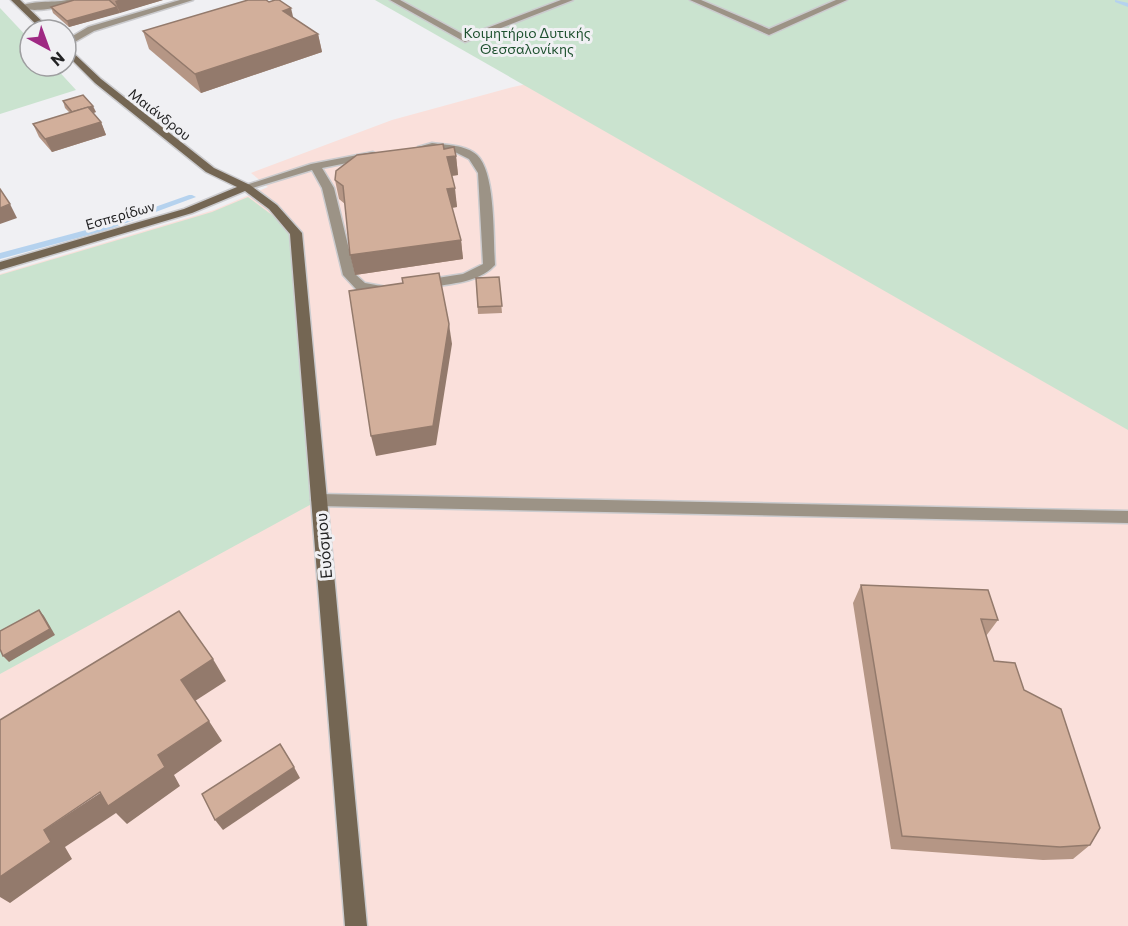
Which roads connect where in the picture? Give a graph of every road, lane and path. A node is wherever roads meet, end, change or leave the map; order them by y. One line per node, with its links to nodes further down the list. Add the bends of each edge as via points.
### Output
1 (15, 0): 8 (main road)
2 (189, 0): 10 (street, via 91,25)
3 (394, 0): 4 (street, via 465,39)
4 (569, 0)
5 (693, 0): 6 (street, via 769,32)
6 (843, 0)
7 (75, 3): 8 (street)
8 (23, 7): 9 (main road)
9 (34, 18)
10 (78, 35)
11 (78, 61): 15 (main road, Μαιάνδρου, via 210,170)
12 (412, 148): 14 (street, via 457,149 473,157 483,173 489,265 483,271 368,290 351,280 328,188)
13 (384, 153): 14 (street)
14 (315, 166): 15 (street)
15 (246, 188): 16 (main road, Εσπερίδων, via 188,211); 17 (main road, Ευόσμου, via 273,207 296,233)
16 (0, 266)
17 (319, 500): 18 (street); 19 (main road, Ευόσμου)
18 (1128, 517)
19 (356, 926)

